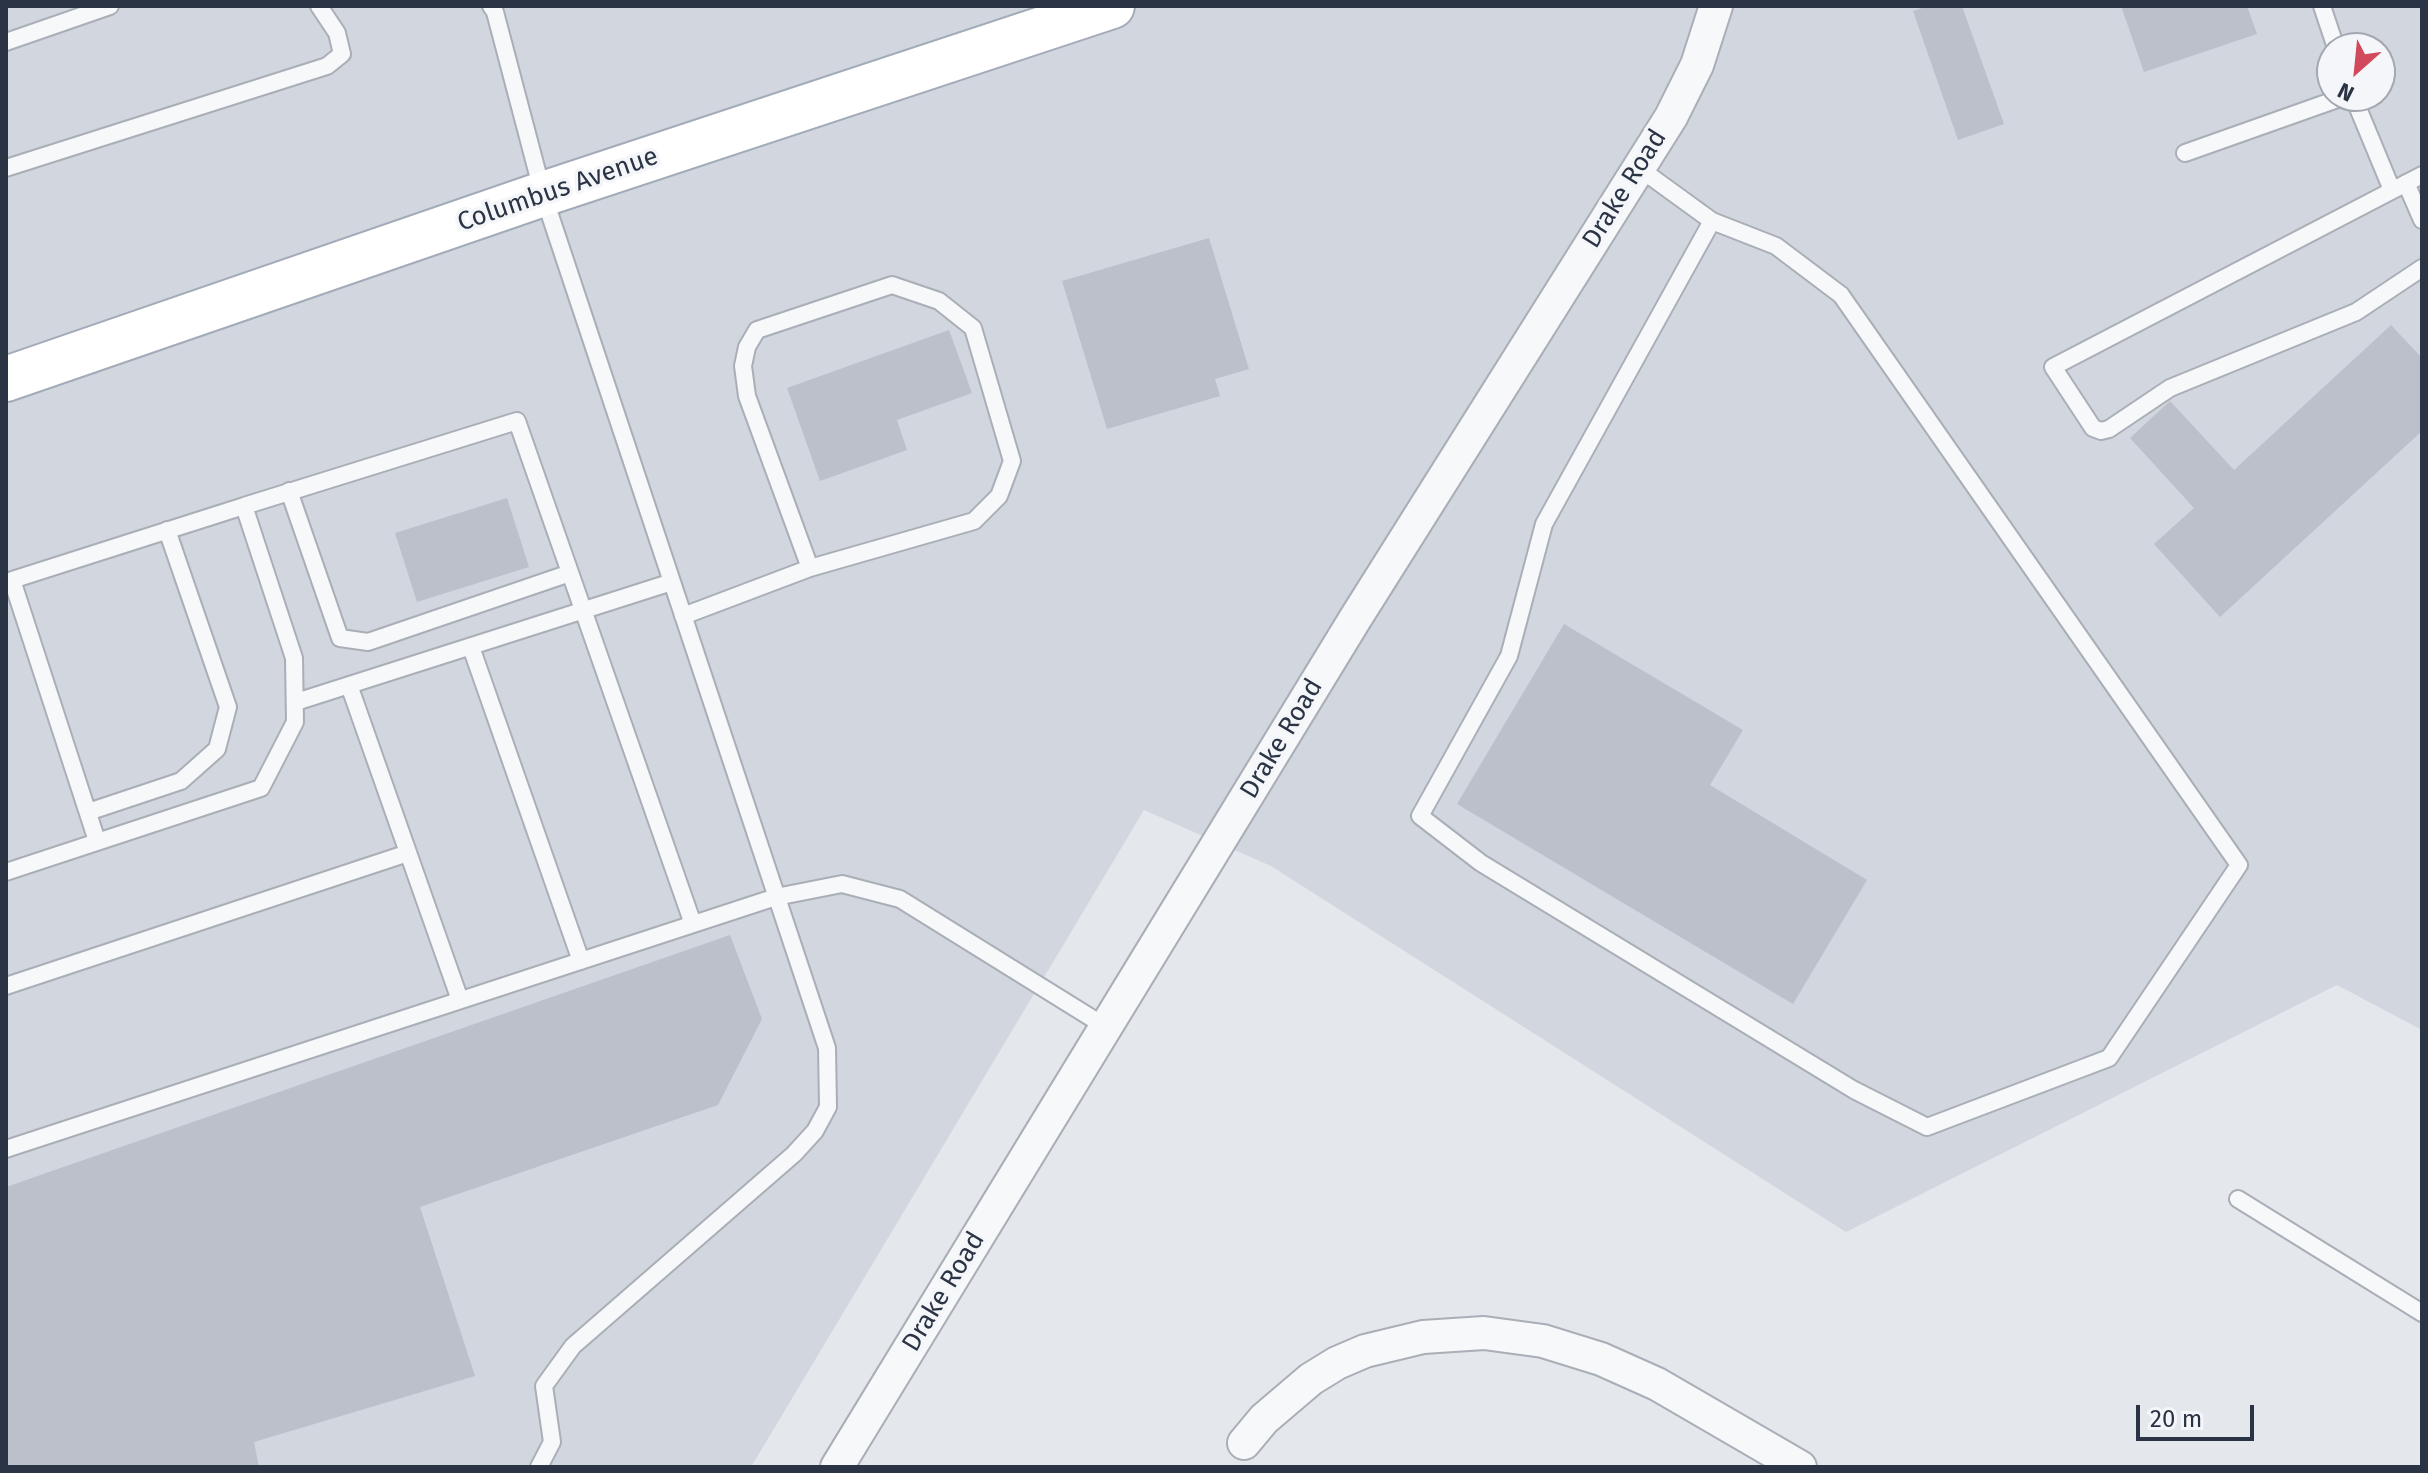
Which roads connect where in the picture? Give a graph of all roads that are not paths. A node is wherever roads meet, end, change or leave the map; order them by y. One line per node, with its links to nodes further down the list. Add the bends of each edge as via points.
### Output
1 (110, 6): 8 (lane)
2 (319, 6): 12 (lane, via 337,33 342,54 327,66)
3 (491, 6): 16 (lane)
4 (1112, 6): 16 (main road, Columbus Avenue)
5 (1716, 6): 13 (street, Drake Road, via 1697,65)
6 (2322, 6): 7 (lane)
7 (2331, 32)
8 (6, 42)
9 (2316, 107): 11 (lane)
10 (2361, 112): 15 (lane)
11 (2185, 153)
12 (6, 168)
13 (1639, 168): 18 (lane); 41 (street, Drake Road)
14 (2422, 175): 15 (lane)
15 (2399, 187): 17 (lane); 19 (lane, via 2053,367 2093,428 2109,429 2170,388 2356,312)
16 (543, 194): 20 (main road, Columbus Avenue); 26 (lane)
17 (2422, 220)
18 (1712, 221): 18 (lane, via 1544,524 1509,656 1420,816 1481,863 1854,1090 1927,1127 2109,1058 2239,865 1841,295 1776,246)
19 (2422, 268)
20 (6, 379)
21 (289, 491): 22 (lane); 25 (lane, via 340,638 368,642); 25 (lane, via 517,421)
22 (244, 506): 23 (lane); 31 (lane, via 294,658)
23 (167, 530): 32 (lane, via 228,707 217,749 181,781); 32 (lane, via 12,580)
24 (810, 568): 24 (lane, via 974,521 999,496 1012,461 973,328 939,301 892,285 757,330 747,347 747,396); 28 (lane)
25 (570, 573): 27 (lane)
26 (672, 582): 27 (lane); 28 (lane)
27 (585, 610): 29 (lane); 37 (lane)
28 (683, 616): 36 (lane)
29 (471, 647): 30 (lane); 38 (lane)
30 (349, 685): 31 (lane); 34 (lane)
31 (296, 702): 33 (lane, via 295,722 261,788)
32 (88, 812): 33 (lane)
33 (97, 841): 35 (lane)
34 (408, 853): 39 (lane); 40 (lane)
35 (6, 872)
36 (776, 897): 37 (lane); 41 (lane, via 842,884 900,899); 46 (lane, via 827,1048 828,1107 794,1154 573,1346 544,1386 552,1442)
37 (693, 924): 38 (lane)
38 (581, 961): 40 (lane)
39 (6, 986)
40 (460, 1000): 42 (lane)
41 (1106, 1027): 47 (street, Drake Road)
42 (6, 1149)
43 (2238, 1199): 44 (lane)
44 (2422, 1313)
45 (1244, 1443): 48 (street, via 1264,1419 1337,1363 1423,1337 1484,1333 1543,1341 1601,1359 1657,1384)
46 (539, 1467)
47 (837, 1467)
48 (1800, 1467)

